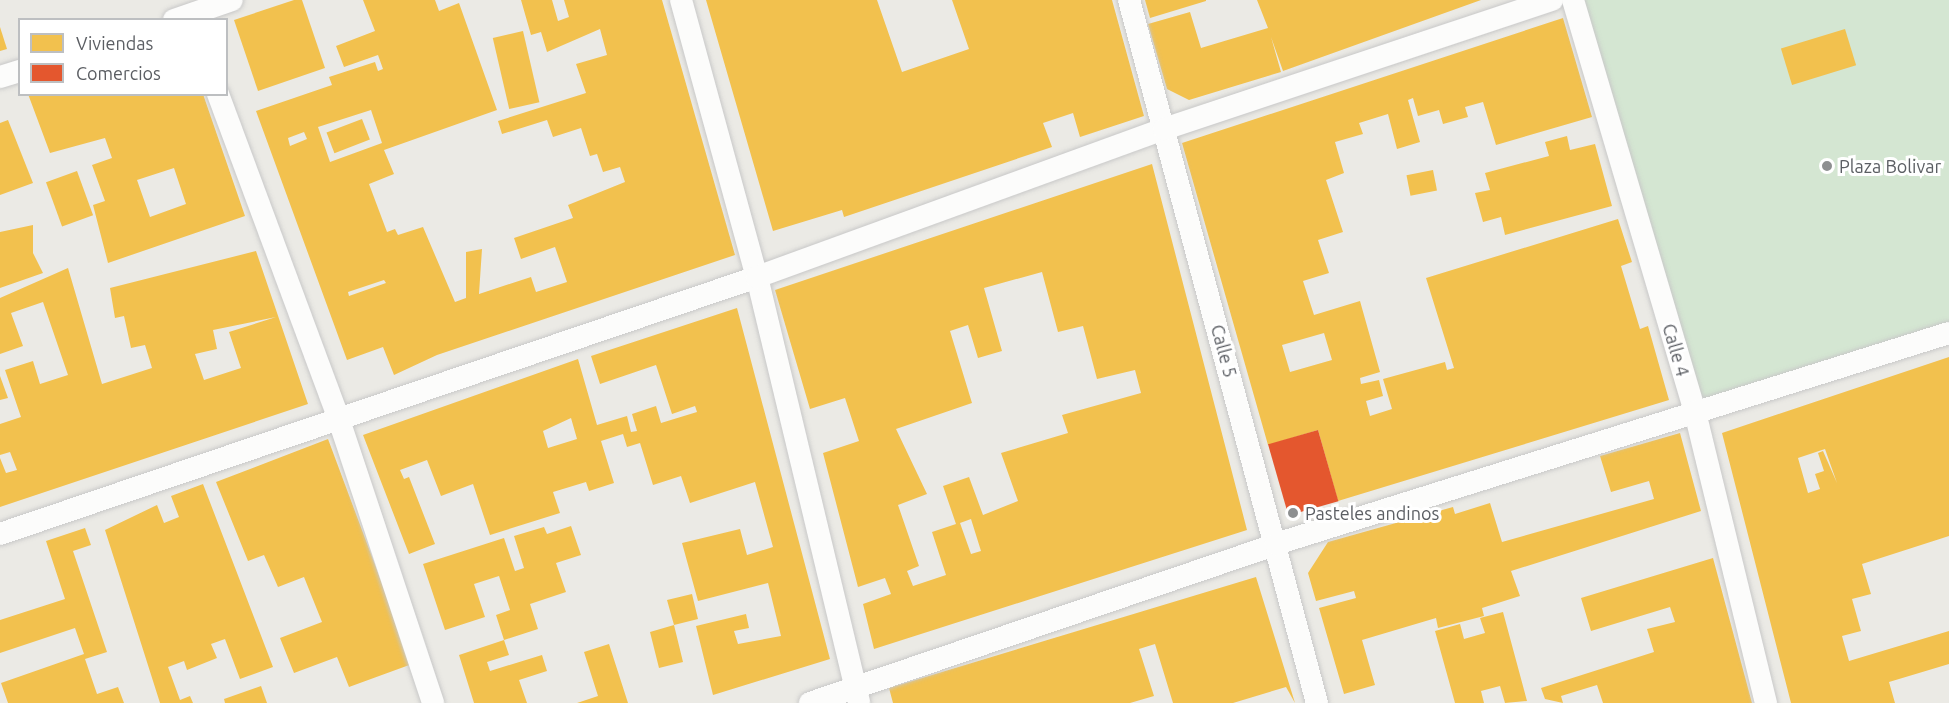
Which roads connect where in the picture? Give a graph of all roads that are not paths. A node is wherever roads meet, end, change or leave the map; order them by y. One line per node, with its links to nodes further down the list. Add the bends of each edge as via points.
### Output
1 (232, 0): 6 (street)
2 (681, 0): 11 (street)
3 (1129, 0): 10 (street, Calle 5)
4 (1552, 0): 10 (street)
5 (1573, 0): 13 (street, Calle 4)
6 (184, 13)
7 (18, 72): 8 (street)
8 (0, 77)
9 (219, 96): 14 (street)
10 (1164, 129): 11 (street); 16 (street, Calle 5)
11 (757, 277): 14 (street); 17 (street)
12 (1949, 333): 13 (street)
13 (1695, 412): 16 (street); 21 (street, Calle 4)
14 (339, 420): 15 (street); 18 (street)
15 (0, 534)
16 (1276, 544): 17 (street); 20 (street, Calle 5)
17 (857, 696): 19 (street)
18 (433, 703)
19 (810, 703)
20 (1317, 703)
21 (1766, 703)

